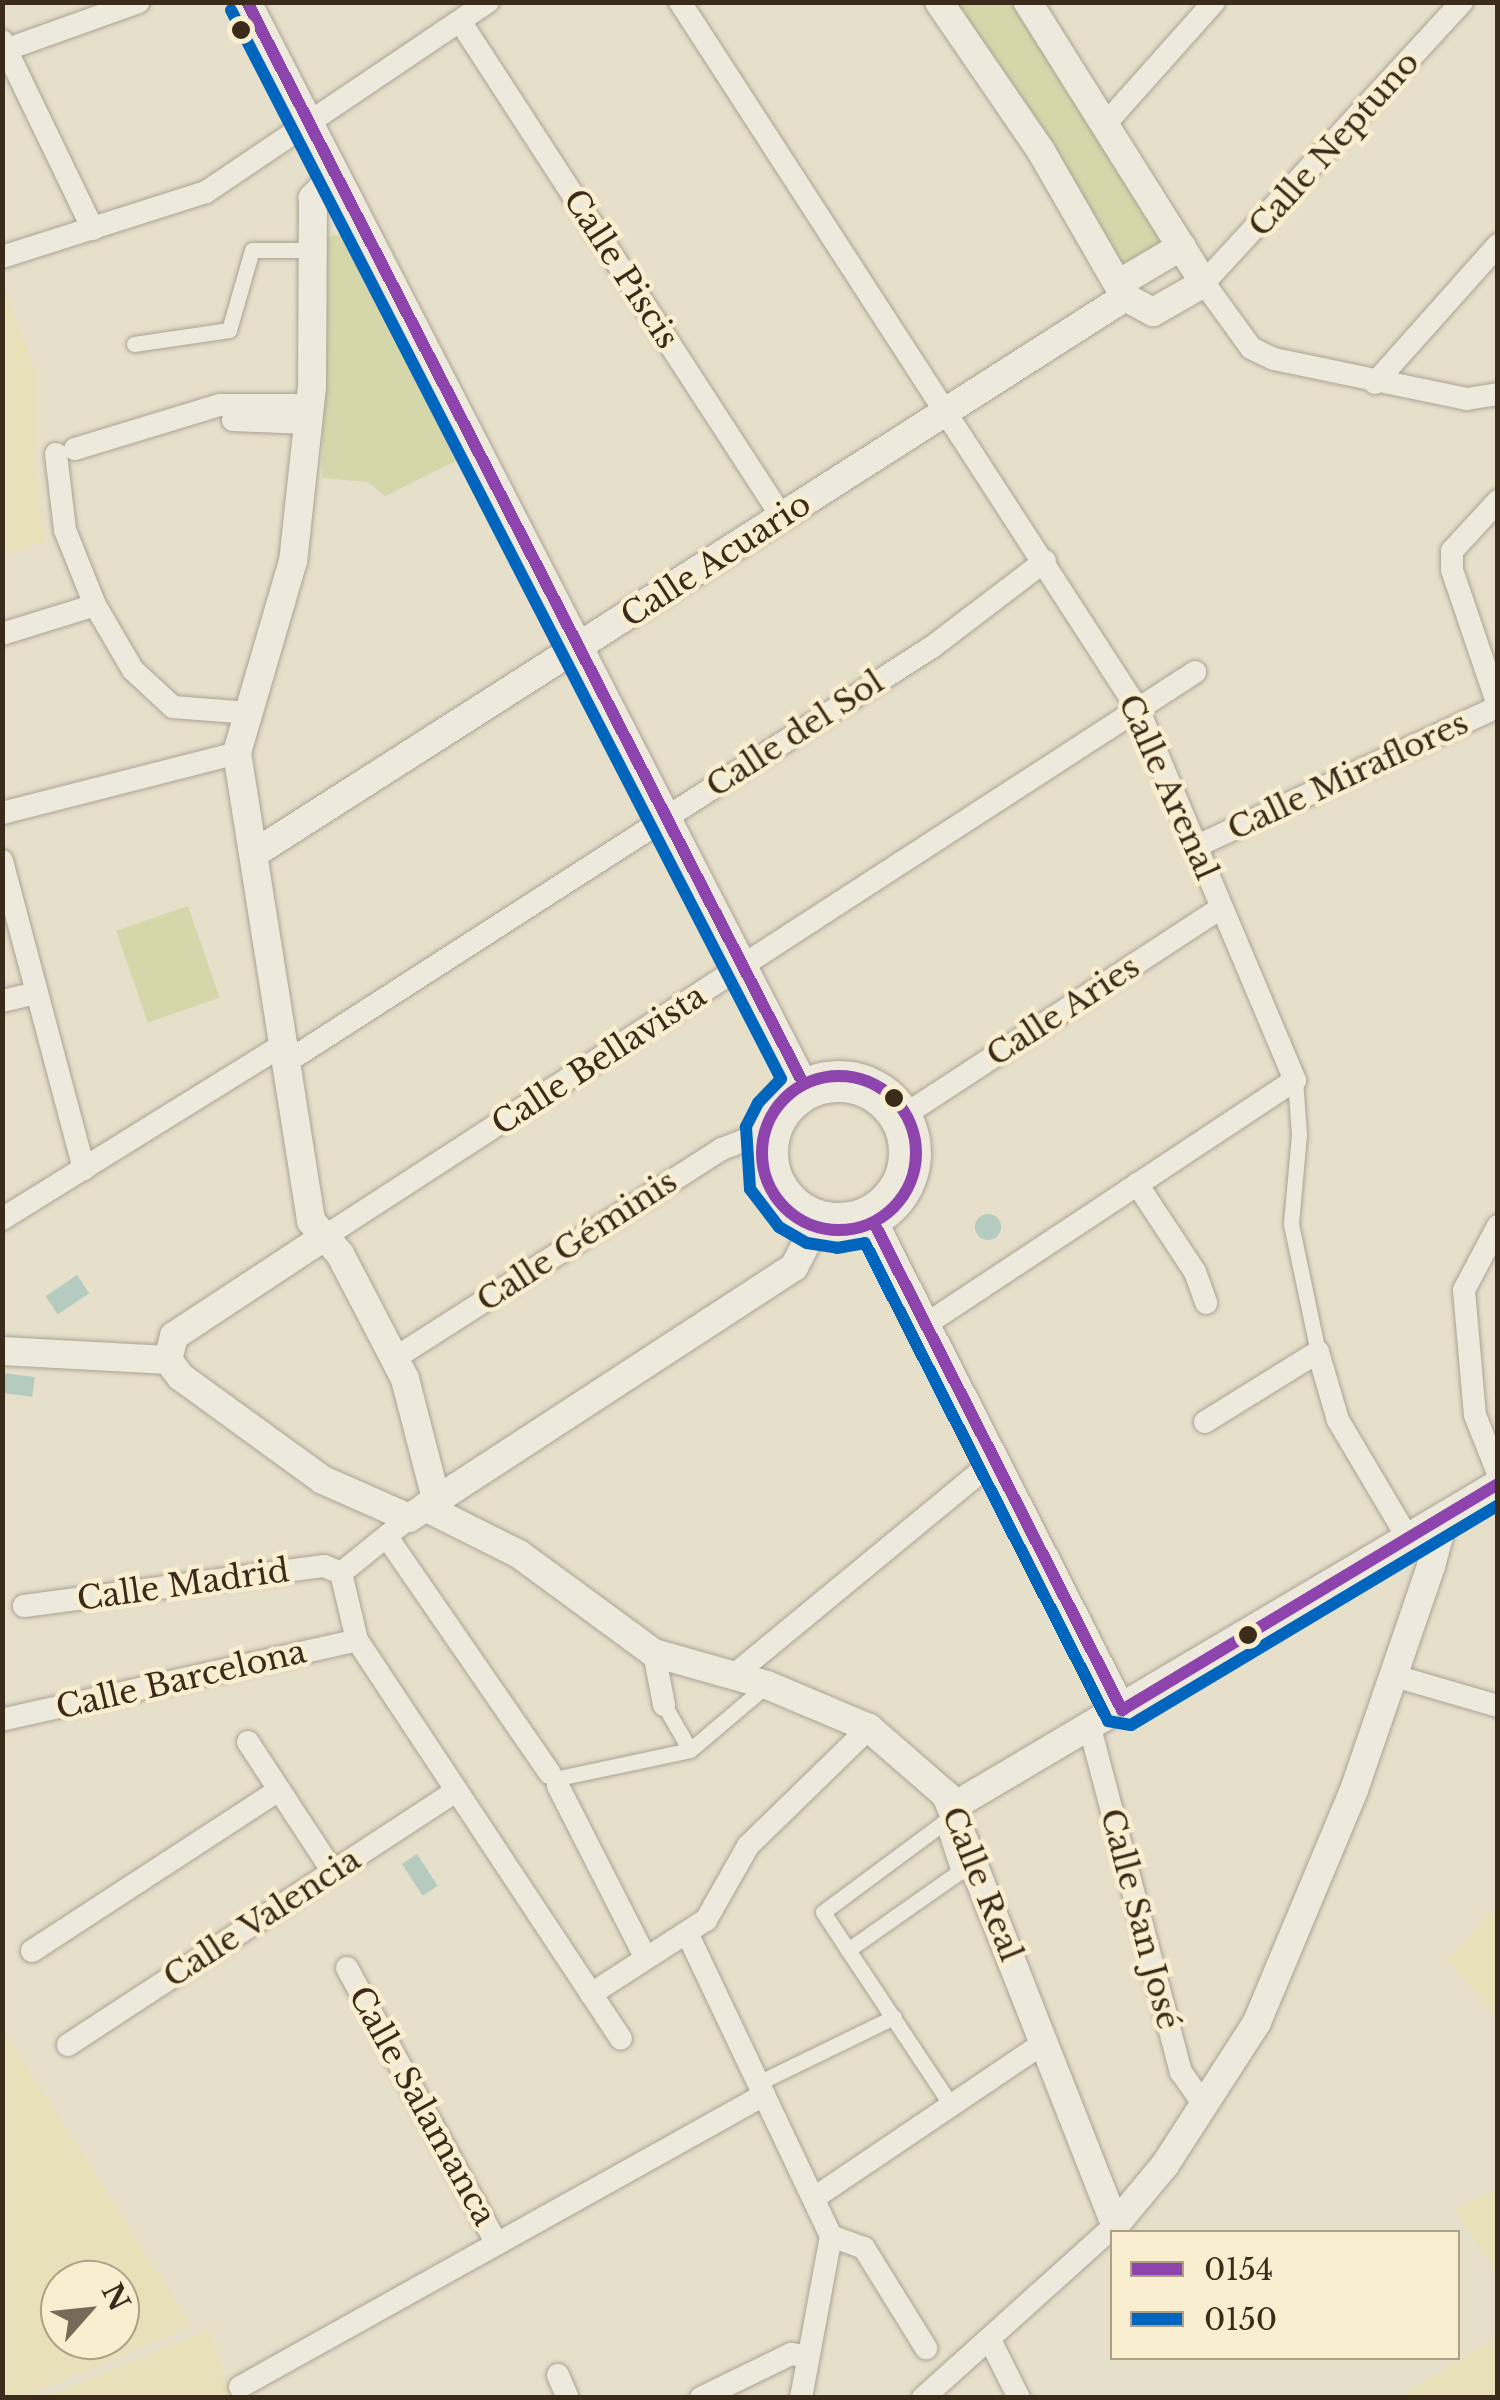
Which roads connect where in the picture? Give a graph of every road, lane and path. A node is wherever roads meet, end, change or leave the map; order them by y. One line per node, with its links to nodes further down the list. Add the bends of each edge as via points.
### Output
1 (139, 2): 10 (street)
2 (247, 2): 12 (street)
3 (488, 2): 9 (street)
4 (680, 2): 24 (street, Calle Arenal)
5 (939, 2): 20 (street, via 1041,151)
6 (1028, 2): 11 (street)
7 (1214, 2): 11 (street)
8 (1462, 2): 19 (street, Calle Neptuno)
9 (460, 21): 12 (street, via 324,108); 27 (street, Calle Piscis)
10 (4, 47): 14 (street)
11 (1108, 121): 16 (street)
12 (308, 126): 13 (street); 14 (street, via 206,192)
13 (332, 178): 17 (street, via 313,198); 31 (street)
14 (93, 229): 18 (street)
15 (1498, 244): 22 (street)
16 (1182, 246): 19 (street); 20 (street, Calle Acuario)
17 (313, 250): 21 (street, via 252,250 229,330); 25 (street)
18 (2, 258)
19 (1204, 283): 20 (street, via 1153,312 1138,310); 22 (street, via 1251,348)
20 (1121, 291): 24 (street, Calle Acuario)
21 (134, 344)
22 (1375, 382): 23 (street, via 1467,399)
23 (1498, 394)
24 (944, 412): 27 (street, Calle Acuario); 28 (street, Calle Arenal)
25 (309, 414): 29 (street, via 207,409 66,452 65,530); 35 (street, via 293,561)
26 (1498, 501): 33 (street, via 1452,550)
27 (782, 517): 31 (street, Calle Acuario)
28 (1045, 561): 34 (street, Calle Arenal); 38 (street, Calle del Sol, via 932,647)
29 (95, 605): 30 (street); 35 (street, via 133,670 173,707)
30 (2, 634)
31 (577, 649): 38 (street); 40 (street, Calle Acuario)
32 (1195, 672): 34 (street, Calle Bellavista)
33 (1498, 706): 39 (street, Calle Miraflores)
34 (1139, 711): 39 (street, Calle Arenal); 43 (street, Calle Bellavista)
35 (250, 712): 36 (street)
36 (237, 753): 37 (street); 40 (street)
37 (2, 812)
38 (667, 816): 43 (street); 46 (street, Calle del Sol)
39 (1199, 845): 42 (street, Calle Arenal)
40 (255, 853): 46 (street)
41 (2, 861): 44 (street)
42 (1220, 908): 47 (street, Calle Arenal); 49 (street, Calle Aries)
43 (746, 966): 48 (street); 58 (street, Calle Bellavista)
44 (37, 992): 45 (street); 51 (street)
45 (2, 1001)
46 (287, 1052): 51 (street, Calle del Sol); 58 (street, via 310,1221)
47 (1294, 1080): 52 (street); 62 (street, Calle Arenal, via 1299,1134 1291,1224)
48 (804, 1083): 49 (street, via 858,1077 891,1095); 50 (street, via 779,1104)
49 (906, 1114): 55 (street, via 915,1142 914,1172 891,1211)
50 (764, 1133): 57 (street, via 761,1162 776,1199); 63 (street, Calle Géminis, via 722,1148)
51 (84, 1168): 54 (street, Calle del Sol)
52 (1137, 1184): 59 (street, via 1195,1272); 60 (street)
53 (886, 1187): 53 (street, via 856,1209 837,1211 805,1200 792,1189 780,1157 788,1121 816,1098 854,1096 871,1104 894,1133 897,1152)
54 (2, 1219)
55 (874, 1223): 57 (street); 60 (street)
56 (1498, 1226): 67 (street, via 1464,1290 1474,1416)
57 (814, 1228): 69 (street, via 794,1267)
58 (322, 1239): 63 (street, via 340,1254); 64 (street, Calle Bellavista, via 174,1336)
59 (1206, 1303)
60 (925, 1325): 66 (street)
61 (2, 1351): 64 (street)
62 (1318, 1352): 65 (street); 70 (street, Calle Arenal, via 1338,1420)
63 (395, 1358): 69 (street)
64 (168, 1360): 69 (street, Calle Real, via 181,1377 323,1480)
65 (1206, 1422)
66 (995, 1460): 76 (street); 81 (street)
67 (1498, 1473)
68 (1498, 1484): 70 (street)
69 (423, 1508): 71 (street); 75 (street, Calle Real, via 520,1554)
70 (1420, 1532): 77 (street, via 1421,1581); 81 (street)
71 (388, 1540): 72 (street); 87 (street)
72 (341, 1573): 73 (street, Calle Madrid, via 324,1566); 74 (street)
73 (24, 1606)
74 (357, 1640): 82 (street, Calle Barcelona); 89 (street)
75 (654, 1652): 76 (street, Calle Real); 79 (street)
76 (734, 1674): 78 (street, Calle Real)
77 (1391, 1675): 80 (street); 103 (street, via 1354,1790 1257,2022)
78 (767, 1685): 83 (street, Calle Real); 86 (street)
79 (664, 1705): 86 (street)
80 (1498, 1706)
81 (1122, 1710): 84 (street)
82 (5, 1719)
83 (870, 1728): 90 (street, Calle Real); 92 (street, via 748,1846 706,1920)
84 (1090, 1728): 90 (street); 103 (street, Calle San José, via 1181,2072)
85 (248, 1742): 88 (street)
86 (690, 1750): 87 (street)
87 (554, 1779): 95 (street)
88 (279, 1790): 91 (street); 94 (street)
89 (456, 1791): 91 (street, Calle Valencia); 97 (street)
90 (954, 1806): 100 (street, Calle Real)
91 (333, 1872): 101 (street, Calle Valencia)
92 (688, 1936): 95 (street); 102 (street)
93 (848, 1950): 93 (street, via 823,1912 943,1823 959,1872); 98 (street)
94 (32, 1952)
95 (645, 1957): 97 (street)
96 (347, 1968): 108 (street, Calle Salamanca)
97 (590, 1994): 99 (street)
98 (894, 2017): 102 (street); 104 (street)
99 (621, 2040)
100 (1045, 2042): 104 (street); 106 (street, Calle Real)
101 (68, 2046)
102 (761, 2089): 105 (street); 108 (street, Calle Salamanca)
103 (1203, 2104): 106 (street)
104 (951, 2105): 105 (street)
105 (814, 2198): 107 (street)
106 (1115, 2225): 109 (street)
107 (832, 2236): 110 (street, via 864,2248); 111 (street)
108 (497, 2244): 113 (street, Calle Salamanca)
109 (991, 2342): 117 (street); 118 (street)
110 (926, 2348)
111 (806, 2356): 115 (street, via 791,2354); 116 (street)
112 (558, 2375): 114 (street)
113 (240, 2388)
114 (568, 2398)
115 (701, 2398)
116 (801, 2398)
117 (923, 2398)
118 (1019, 2398)

